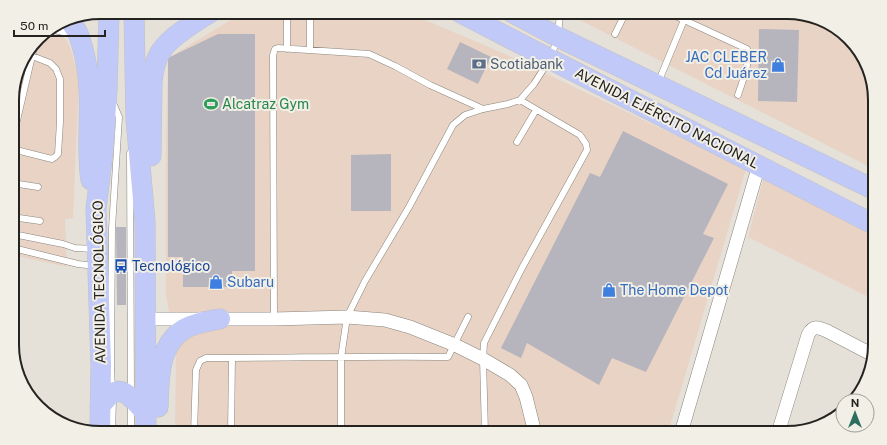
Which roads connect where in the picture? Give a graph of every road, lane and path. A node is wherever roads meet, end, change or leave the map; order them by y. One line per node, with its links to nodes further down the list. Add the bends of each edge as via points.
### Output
1 (109, 19): 22 (main road, AVENIDA TECNOLÓGICO)
2 (134, 19): 24 (main road)
3 (201, 19): 41 (main road, via 170,40 158,56 154,70 150,167)
4 (287, 19): 16 (lane)
5 (310, 19): 17 (lane)
6 (473, 19): 20 (main road, AVENIDA EJÉRCITO NACIONAL)
7 (524, 19): 15 (main road, AVENIDA EJÉRCITO NACIONAL)
8 (559, 19): 15 (lane)
9 (622, 19): 13 (lane)
10 (684, 20): 21 (lane); 23 (lane, via 747,49 748,63)
11 (72, 24): 14 (main road)
12 (59, 31): 14 (lane)
13 (615, 34)
14 (79, 35): 37 (main road, via 89,83 90,173)
15 (558, 37): 20 (lane); 21 (main road, AVENIDA EJÉRCITO NACIONAL)
16 (287, 49): 17 (lane); 49 (lane, via 275,49 273,55)
17 (310, 50): 26 (lane, via 369,54)
18 (32, 56): 32 (lane, via 50,63 60,78 58,154 52,159)
19 (32, 58): 28 (lane)
20 (550, 59): 25 (lane); 33 (main road, AVENIDA EJÉRCITO NACIONAL)
21 (657, 85): 36 (main road, AVENIDA EJÉRCITO NACIONAL)
22 (107, 89): 37 (main road, AVENIDA TECNOLÓGICO); 55 (lane, via 119,117 112,228 111,369)
23 (738, 95)
24 (136, 97): 29 (lane); 41 (main road)
25 (520, 100): 26 (lane); 27 (lane)
26 (483, 109): 45 (lane, via 465,115 453,125)
27 (536, 110): 30 (lane); 54 (lane, via 580,135 587,150 490,330 484,343)
28 (19, 112)
29 (129, 118)
30 (517, 142)
31 (130, 149): 55 (lane)
32 (19, 151)
33 (759, 165): 40 (main road, AVENIDA EJÉRCITO NACIONAL); 67 (street)
34 (19, 184): 35 (lane)
35 (38, 187)
36 (868, 187)
37 (96, 209): 44 (main road, AVENIDA TECNOLÓGICO)
38 (19, 218): 39 (lane)
39 (40, 221)
40 (868, 221)
41 (144, 222): 47 (main road)
42 (19, 236): 44 (lane, via 74,248)
43 (19, 249): 44 (lane, via 78,264)
44 (98, 258): 55 (main road, AVENIDA TECNOLÓGICO, via 100,358)
45 (347, 317): 49 (street); 50 (street, via 385,320); 53 (lane)
46 (468, 317): 50 (lane)
47 (145, 319): 48 (street); 56 (main road)
48 (220, 319): 49 (street); 61 (main road, via 186,328 175,336 166,349 159,384)
49 (274, 319)
50 (455, 345): 53 (lane, via 448,357); 54 (street)
51 (867, 352): 68 (street, via 821,328 811,330)
52 (232, 358): 53 (lane); 62 (lane, via 206,358 200,361 196,370); 63 (lane)
53 (341, 358): 64 (lane)
54 (483, 359): 65 (lane); 66 (street, via 510,375 521,385)
55 (114, 398): 56 (main road); 57 (main road, AVENIDA TECNOLÓGICO); 58 (lane); 59 (lane)
56 (146, 413): 60 (main road)
57 (103, 426)
58 (112, 426)
59 (128, 426)
60 (146, 426)
61 (158, 426)
62 (194, 426)
63 (231, 426)
64 (341, 426)
65 (485, 426)
66 (533, 426)
67 (683, 426)
68 (780, 426)

